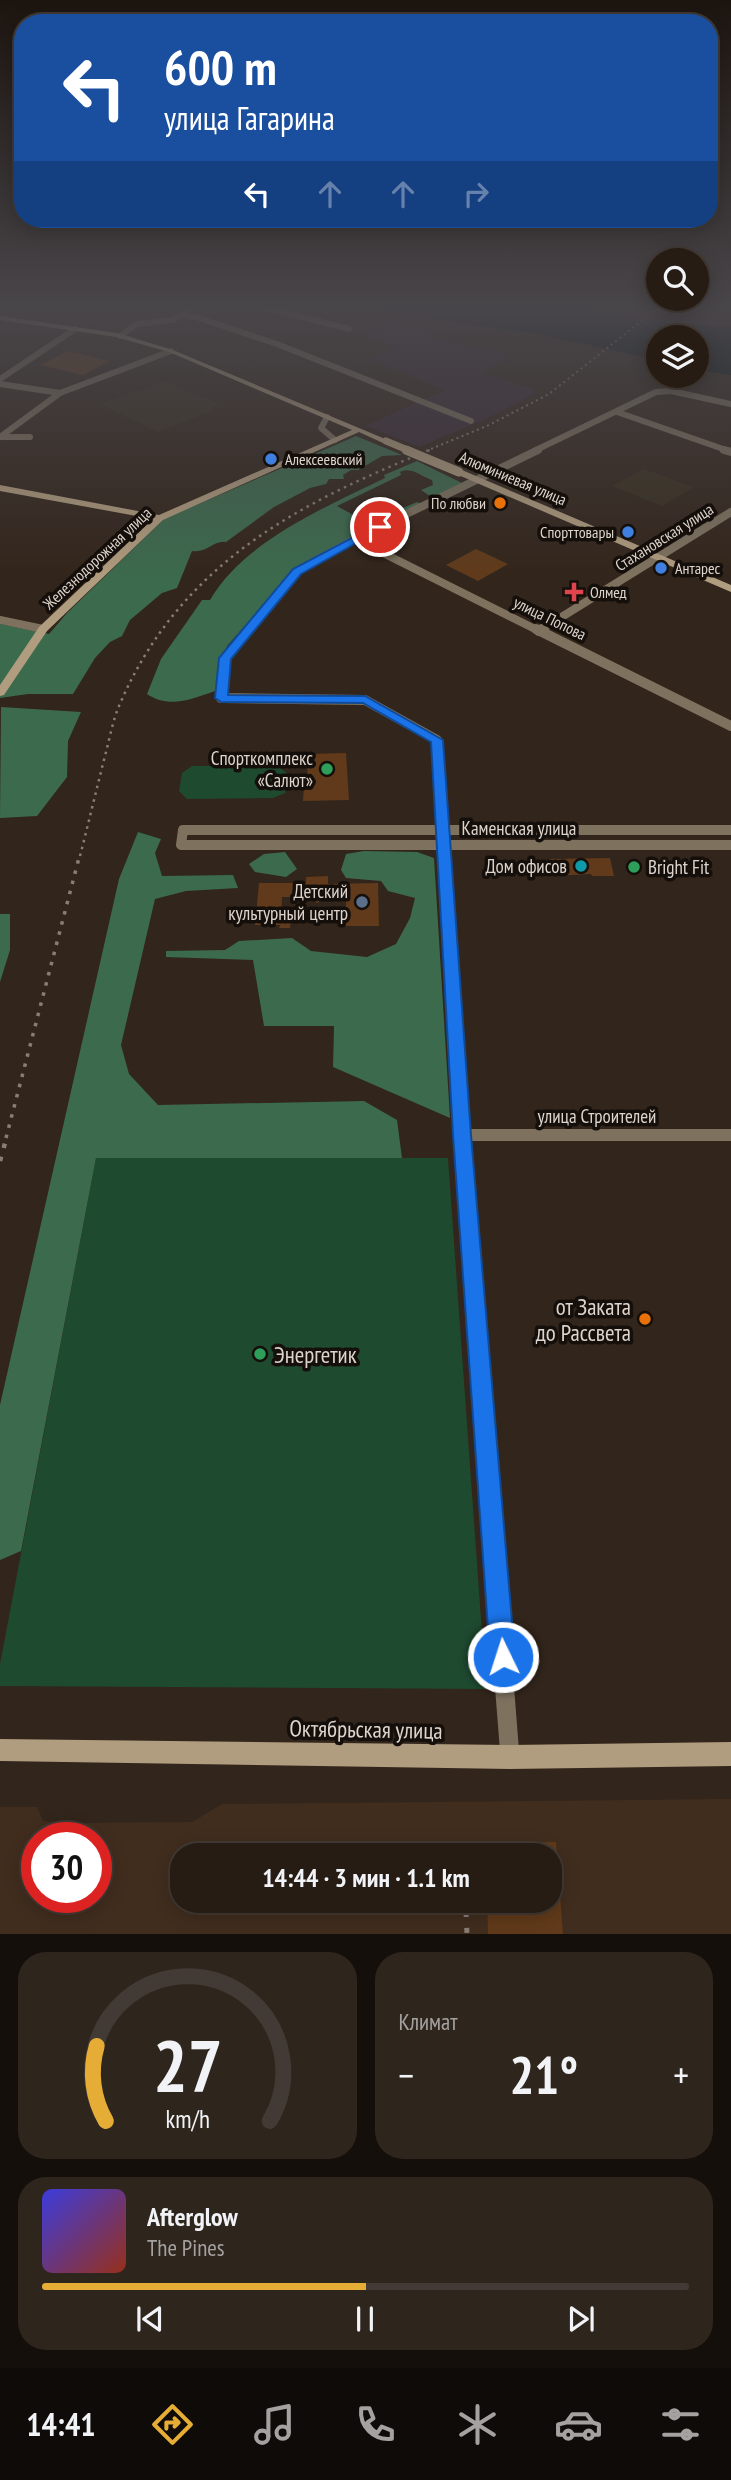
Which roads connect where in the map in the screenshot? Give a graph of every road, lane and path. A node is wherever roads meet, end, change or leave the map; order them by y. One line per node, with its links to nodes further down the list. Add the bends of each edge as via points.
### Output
1 (53, 398): 11 (street)
2 (284, 398): 8 (main road, Алюминиевая улица)
3 (414, 398): 9 (street)
4 (644, 398): 7 (street)
5 (704, 398): 6 (street)
6 (731, 404)
7 (617, 412): 14 (street); 15 (street)
8 (327, 416): 10 (main road, Алюминиевая улица); 13 (street, via 321,429)
9 (471, 421)
10 (359, 430): 13 (main road, Железнодорожная улица); 15 (main road, Алюминиевая улица, bridge)
11 (0, 437): 12 (street)
12 (30, 437)
13 (335, 440): 18 (main road, Железнодорожная улица)
14 (731, 452)
15 (477, 480): 19 (street); 20 (main road, Алюминиевая улица)
16 (0, 488): 18 (main road)
17 (731, 512): 20 (street, Стахановская улица)
18 (160, 518): 23 (main road, Железнодорожная улица)
19 (355, 539): 24 (street, улица Попова); 27 (street, via 297,571 225,658 221,698 365,700 437,740)
20 (658, 557): 21 (main road, Алюминиевая улица); 24 (street, Стахановская улица)
21 (731, 589)
22 (0, 620): 23 (street)
23 (43, 629): 25 (main road, Железнодорожная улица)
24 (539, 631): 26 (street, улица Попова)
25 (0, 693)
26 (731, 726)
27 (442, 830): 28 (street, Каменская улица); 29 (street); 29 (street, Каменская улица, via 184,830 181,845)
28 (731, 830)
29 (443, 845): 30 (street, Каменская улица); 31 (street)
30 (731, 845)
31 (462, 1135): 32 (street, улица Строителей); 35 (street)
32 (731, 1135)
33 (0, 1750): 35 (main road, Октябрьская улица)
34 (731, 1754): 35 (main road, Октябрьская улица)
35 (510, 1757)

